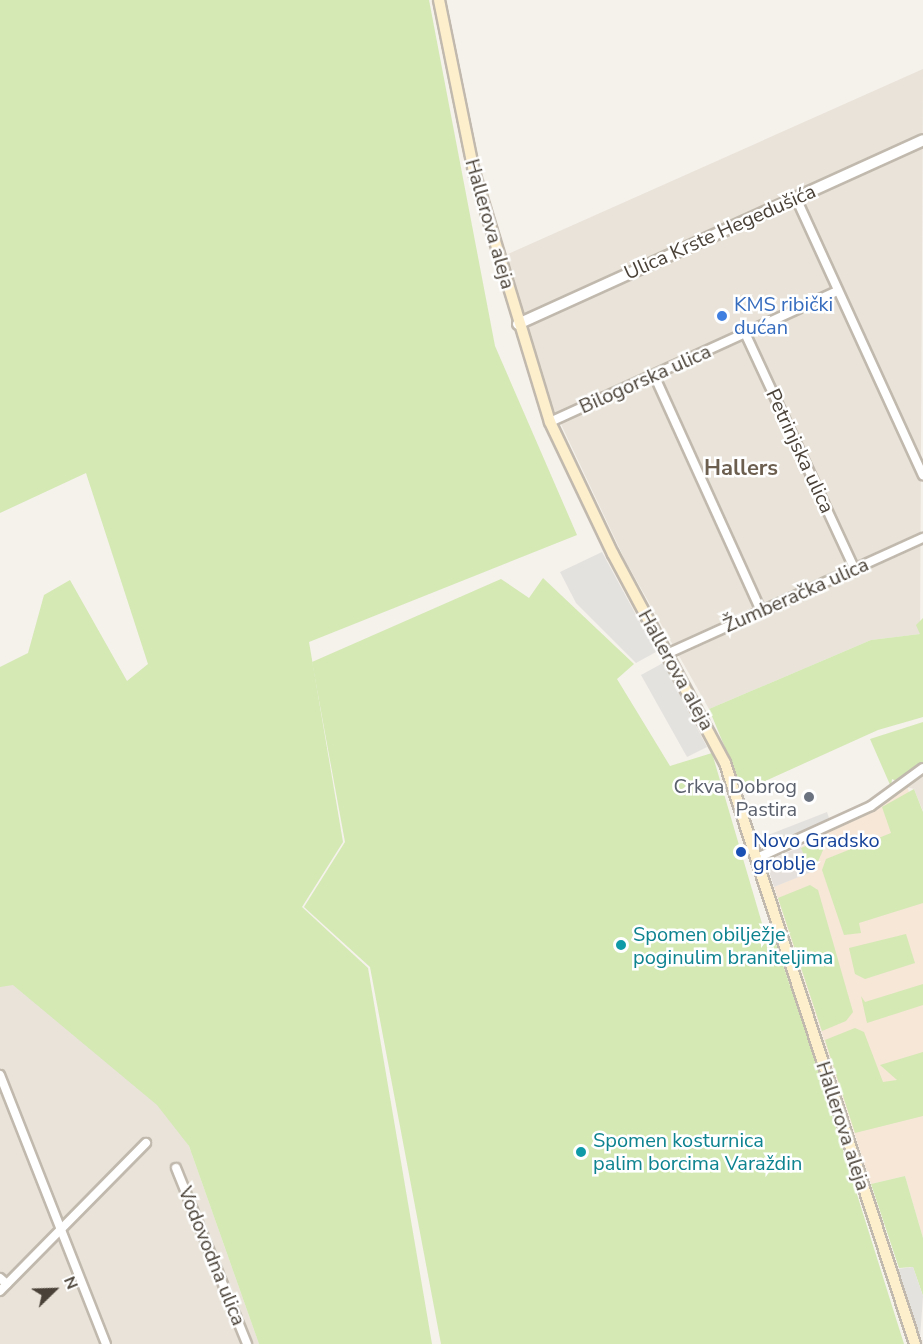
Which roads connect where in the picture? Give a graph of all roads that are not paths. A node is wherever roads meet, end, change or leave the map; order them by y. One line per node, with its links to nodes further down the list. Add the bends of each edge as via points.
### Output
1 (439, 0): 5 (main road, Hallerova aleja, via 469,150)
2 (923, 140): 3 (street, Ulica Krste Hegedušića)
3 (796, 198): 4 (street); 5 (street, Ulica Krste Hegedušića)
4 (838, 291): 6 (street, Bilogorska ulica); 9 (street)
5 (518, 324): 8 (main road, Hallerova aleja)
6 (746, 333): 7 (street, Bilogorska ulica); 11 (street, Petrinjska ulica)
7 (654, 375): 8 (street, Bilogorska ulica); 12 (street)
8 (550, 422): 13 (main road, Hallerova aleja, via 612,554)
9 (923, 475)
10 (923, 538): 11 (street, Žumberačka ulica)
11 (855, 568): 12 (street, Žumberačka ulica)
12 (761, 611): 13 (street, Žumberačka ulica)
13 (669, 653): 15 (main road, Hallerova aleja, via 725,763)
14 (923, 768): 15 (street, via 871,806)
15 (757, 858): 23 (main road, Hallerova aleja)
16 (0, 1075): 19 (street)
17 (146, 1143): 19 (street)
18 (176, 1168): 22 (street, Vodovodna ulica)
19 (59, 1227): 20 (street); 21 (street)
20 (2, 1284)
21 (106, 1344)
22 (247, 1344)
23 (915, 1344)

